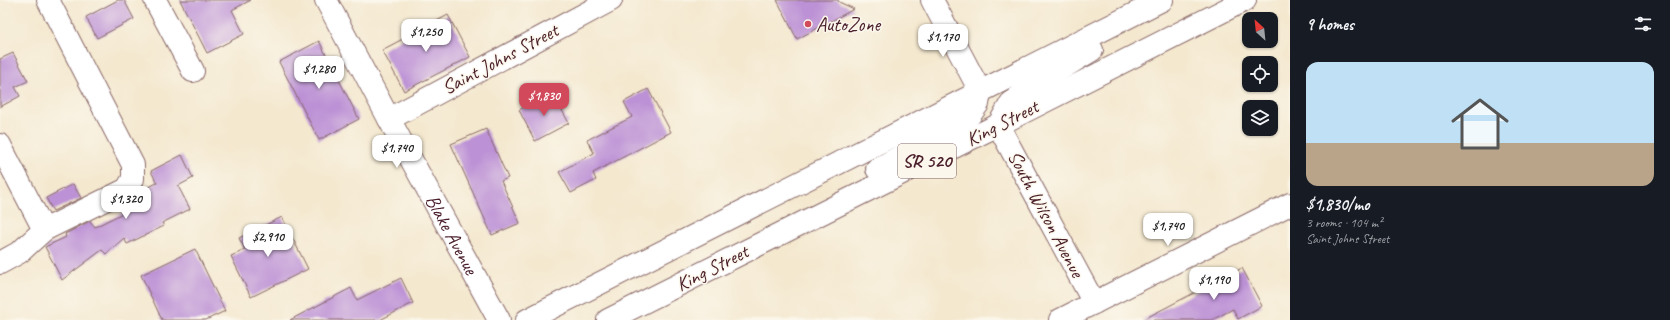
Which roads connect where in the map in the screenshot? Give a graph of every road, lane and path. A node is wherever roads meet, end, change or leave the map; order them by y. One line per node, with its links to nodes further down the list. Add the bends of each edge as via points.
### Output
1 (48, 0): 15 (main road, via 133,164 133,179 127,189)
2 (155, 0): 8 (main road)
3 (326, 0): 10 (main road, Blake Avenue)
4 (611, 0): 10 (main road, Saint Johns Street)
5 (932, 0): 9 (main road)
6 (1163, 0): 9 (main road, King Street / SR 520); 11 (main road, via 1141,19 1103,44 1026,90 1011,103)
7 (1245, 0): 11 (main road, King Street / SR 520)
8 (193, 71)
9 (980, 91): 14 (main road, via 978,104 970,115 843,187); 19 (main road, King Street / SR 520)
10 (389, 119): 18 (main road, Blake Avenue)
11 (998, 125): 14 (main road, King Street / SR 520); 17 (main road, South Wilson Avenue)
12 (0, 145): 15 (main road)
13 (1290, 204): 17 (main road)
14 (798, 225): 20 (main road, King Street / SR 520)
15 (44, 230): 16 (main road, via 20,252)
16 (0, 263)
17 (1094, 303): 21 (main road)
18 (499, 320)
19 (527, 320)
20 (608, 320)
21 (1060, 320)

